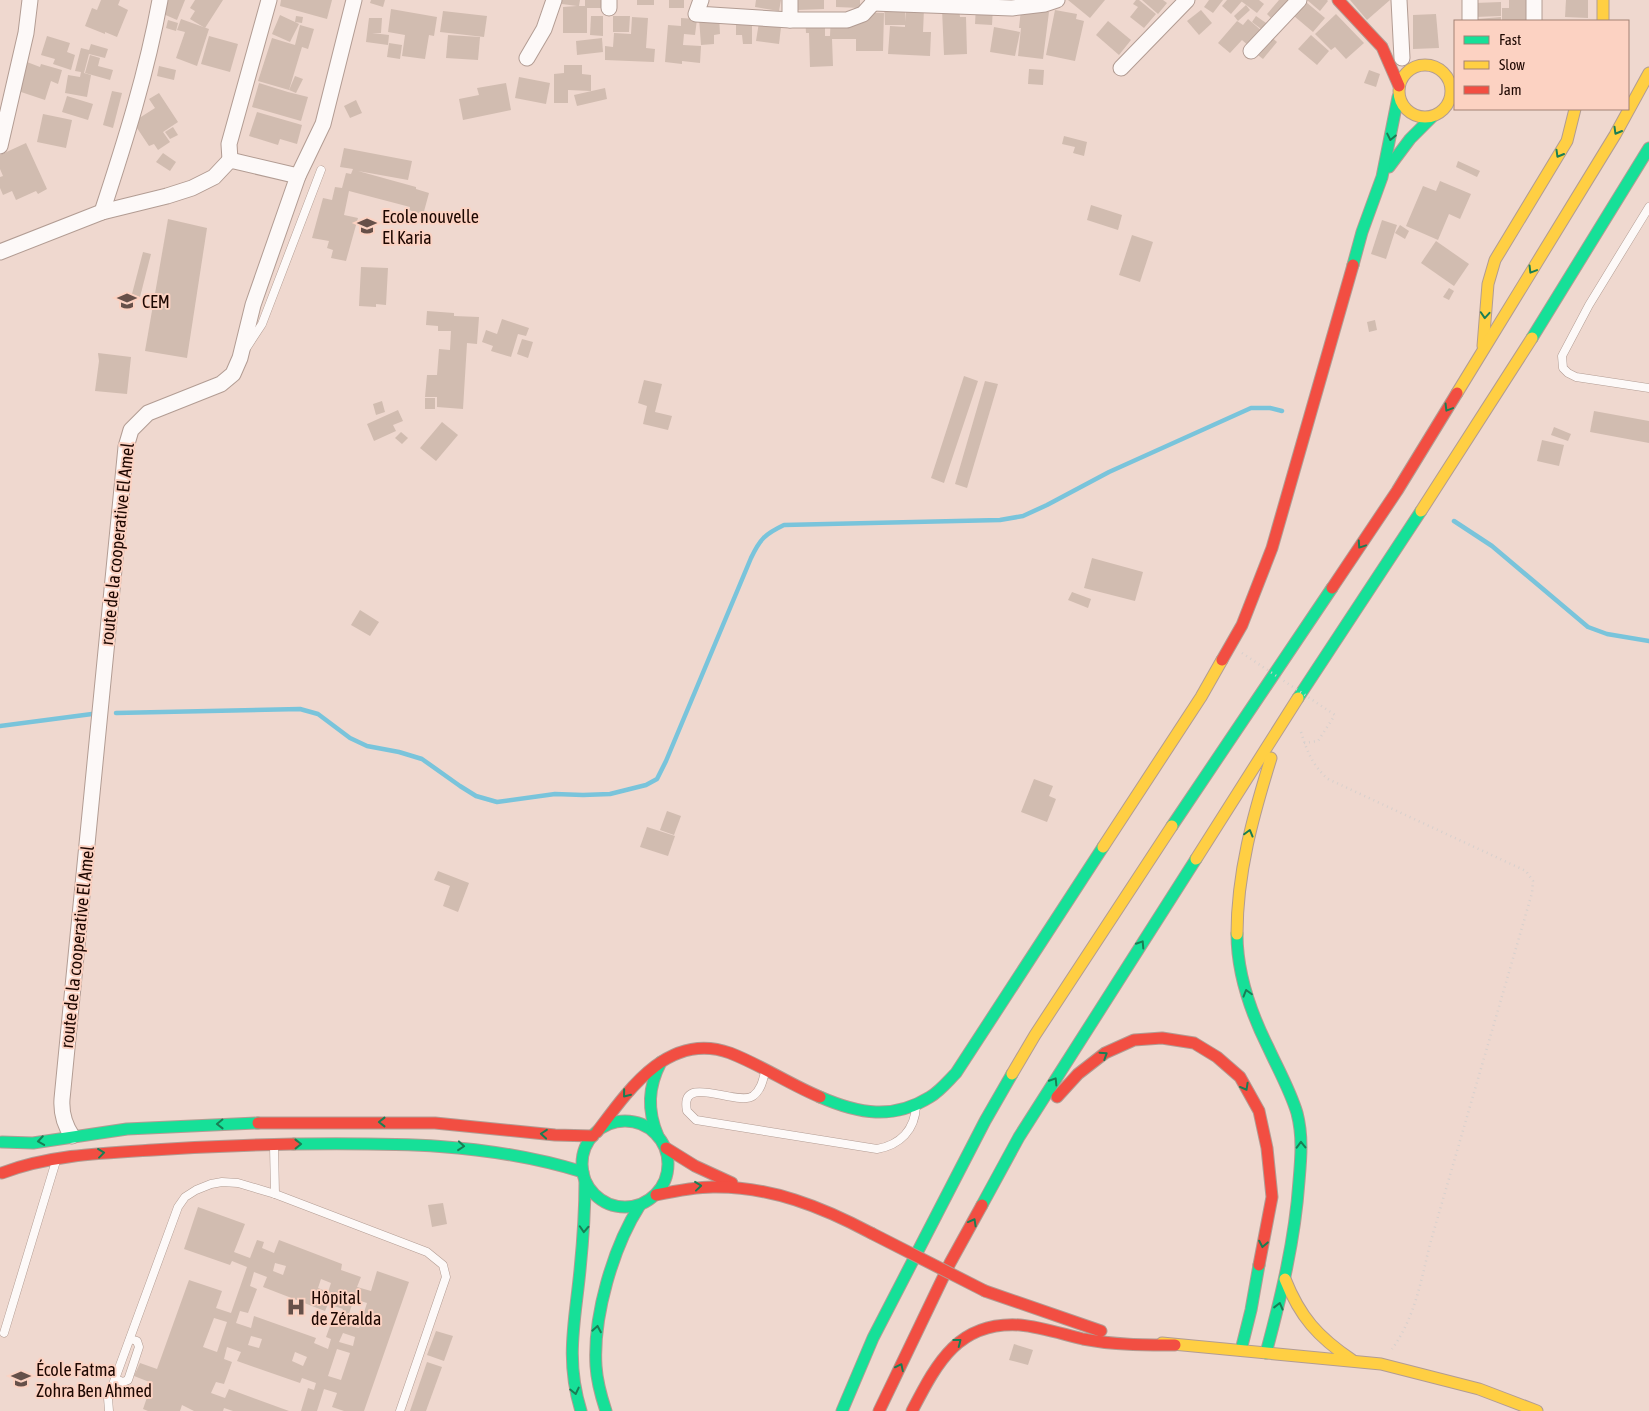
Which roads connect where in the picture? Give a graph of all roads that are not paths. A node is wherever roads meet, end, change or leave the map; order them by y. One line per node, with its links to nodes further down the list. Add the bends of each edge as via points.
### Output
1 (30, 0): 38 (street, via 26,33)
2 (160, 0): 45 (street, via 130,125)
3 (269, 0): 40 (street, via 229,144)
4 (354, 0): 42 (street, route de la cooperative El Amel, via 322,124)
5 (554, 0): 25 (street, via 544,29)
6 (701, 0): 19 (street, via 696,14)
7 (790, 0): 19 (street)
8 (1057, 0): 18 (street, via 1045,4)
9 (1186, 0): 28 (street)
10 (1299, 0): 24 (street)
11 (1338, 0): 23 (main road)
12 (1399, 0): 26 (street)
13 (1470, 0): 20 (street)
14 (1534, 0): 21 (street)
15 (1603, 0): 22 (main road)
16 (873, 2): 17 (street); 19 (street, via 863,14 847,20)
17 (924, 2): 18 (street)
18 (1012, 4)
19 (790, 20)
20 (1470, 20)
21 (1534, 20)
22 (1603, 20)
23 (1382, 47): 26 (main road); 32 (main road)
24 (1251, 51)
25 (527, 58)
26 (1402, 58): 27 (main road)
27 (1417, 66): 29 (main road); 32 (main road, via 1402,77)
28 (1120, 68)
29 (1439, 69): 30 (main road); 37 (main road, via 1451,84 1451,95 1448,104)
30 (1454, 71)
31 (1649, 73): 34 (main road, one-way to 34)
32 (1399, 91): 37 (main road, via 1402,105 1415,116 1423,118); 43 (main road, one-way to 43)
33 (1454, 105): 37 (main road)
34 (1629, 109)
35 (1575, 110): 47 (main road, one-way to 47, via 1567,141 1495,260 1488,284)
36 (1629, 110): 47 (main road, one-way to 47)
37 (1437, 114): 43 (main road, via 1410,139)
38 (0, 146)
39 (1649, 148): 50 (main road, via 1507,379)
40 (230, 160): 42 (street); 45 (street, via 214,177 192,188)
41 (322, 170): 48 (lane, via 262,324)
42 (298, 176): 48 (street, route de la cooperative El Amel, via 253,305)
43 (1382, 178): 53 (main road, via 1362,232 1272,548 1234,642 956,1073 935,1094)
44 (1649, 207): 49 (lane, via 1562,356 1563,368 1576,377)
45 (102, 212): 46 (street)
46 (0, 252)
47 (1482, 352): 71 (main road, one-way to 71, via 1397,491 1194,791 1035,1036 985,1121)
48 (240, 358): 55 (street, route de la cooperative El Amel, via 232,374 221,384 148,413 131,430 126,447 61,1107 64,1122)
49 (1649, 388)
50 (1279, 728): 57 (main road, one-way to 50); 68 (main road, one-way to 50, via 1298,1205 1301,1132 1287,1087 1249,1000 1239,964 1235,927 1247,841)
51 (661, 1062): 52 (main road, via 685,1051 708,1048 732,1052); 54 (main road, one-way to 54, via 634,1084); 56 (main road, via 652,1082 649,1104)
52 (766, 1070): 53 (main road, via 851,1110 880,1113); 53 (lane, via 760,1088 753,1096 738,1099 699,1091 688,1098 687,1111 696,1120 877,1149 904,1137 914,1121)
53 (916, 1104)
54 (595, 1134): 55 (main road, one-way to 55, via 555,1135 463,1124 408,1122 189,1124); 56 (main road, via 612,1123 629,1121 645,1125); 63 (main road, via 584,1152)
55 (72, 1136): 58 (main road, one-way to 58, via 33,1142)
56 (658, 1136): 60 (main road)
57 (1019, 1137): 69 (main road, one-way to 69, via 1078,1074 1105,1053 1134,1040 1162,1038 1194,1044 1217,1057 1240,1077 1259,1111 1267,1148 1272,1197); 85 (main road, one-way to 57, via 950,1263)
58 (1, 1141): 62 (main road, via 6,1157)
59 (274, 1144): 61 (main road, one-way to 59, via 123,1151); 63 (main road, one-way to 63, via 461,1146 532,1157); 65 (lane)
60 (666, 1148): 64 (main road, via 702,1170); 66 (main road, via 668,1173)
61 (56, 1160): 62 (main road, via 22,1166); 70 (lane)
62 (1, 1174)
63 (584, 1176): 67 (main road, via 590,1189 603,1202 621,1208); 82 (main road, one-way to 82, via 582,1250 570,1353)
64 (740, 1187): 66 (main road, one-way to 64, via 706,1186); 73 (main road, bridge, via 811,1205 985,1290 1089,1328)
65 (275, 1194): 72 (lane, via 238,1183 222,1182 185,1197 178,1208); 81 (lane, via 428,1252 443,1265 446,1277)
66 (656, 1195): 67 (main road)
67 (640, 1205): 83 (main road, one-way to 67, via 598,1389 594,1357 597,1332 616,1250)
68 (1286, 1279): 77 (main road, one-way to 68); 78 (main road, via 1299,1311 1316,1333)
69 (1251, 1310): 74 (main road, via 1230,1336); 75 (main road)
70 (4, 1334)
71 (873, 1338): 76 (main road); 84 (main road)
72 (130, 1339): 79 (lane); 79 (lane, via 137,1341 139,1347 128,1380)
73 (1175, 1345): 74 (main road); 86 (main road, one-way to 73, via 947,1352 965,1337 994,1325 1016,1324 1103,1342)
74 (1205, 1347): 75 (main road)
75 (1241, 1350): 77 (main road)
76 (853, 1352)
77 (1266, 1353): 78 (main road)
78 (1354, 1361): 87 (main road, via 1381,1364 1479,1389)
79 (115, 1379): 80 (lane, via 108,1398)
80 (109, 1411)
81 (400, 1411)
82 (581, 1411)
83 (606, 1411)
84 (842, 1411)
85 (879, 1411)
86 (912, 1411)
87 (1538, 1411)

